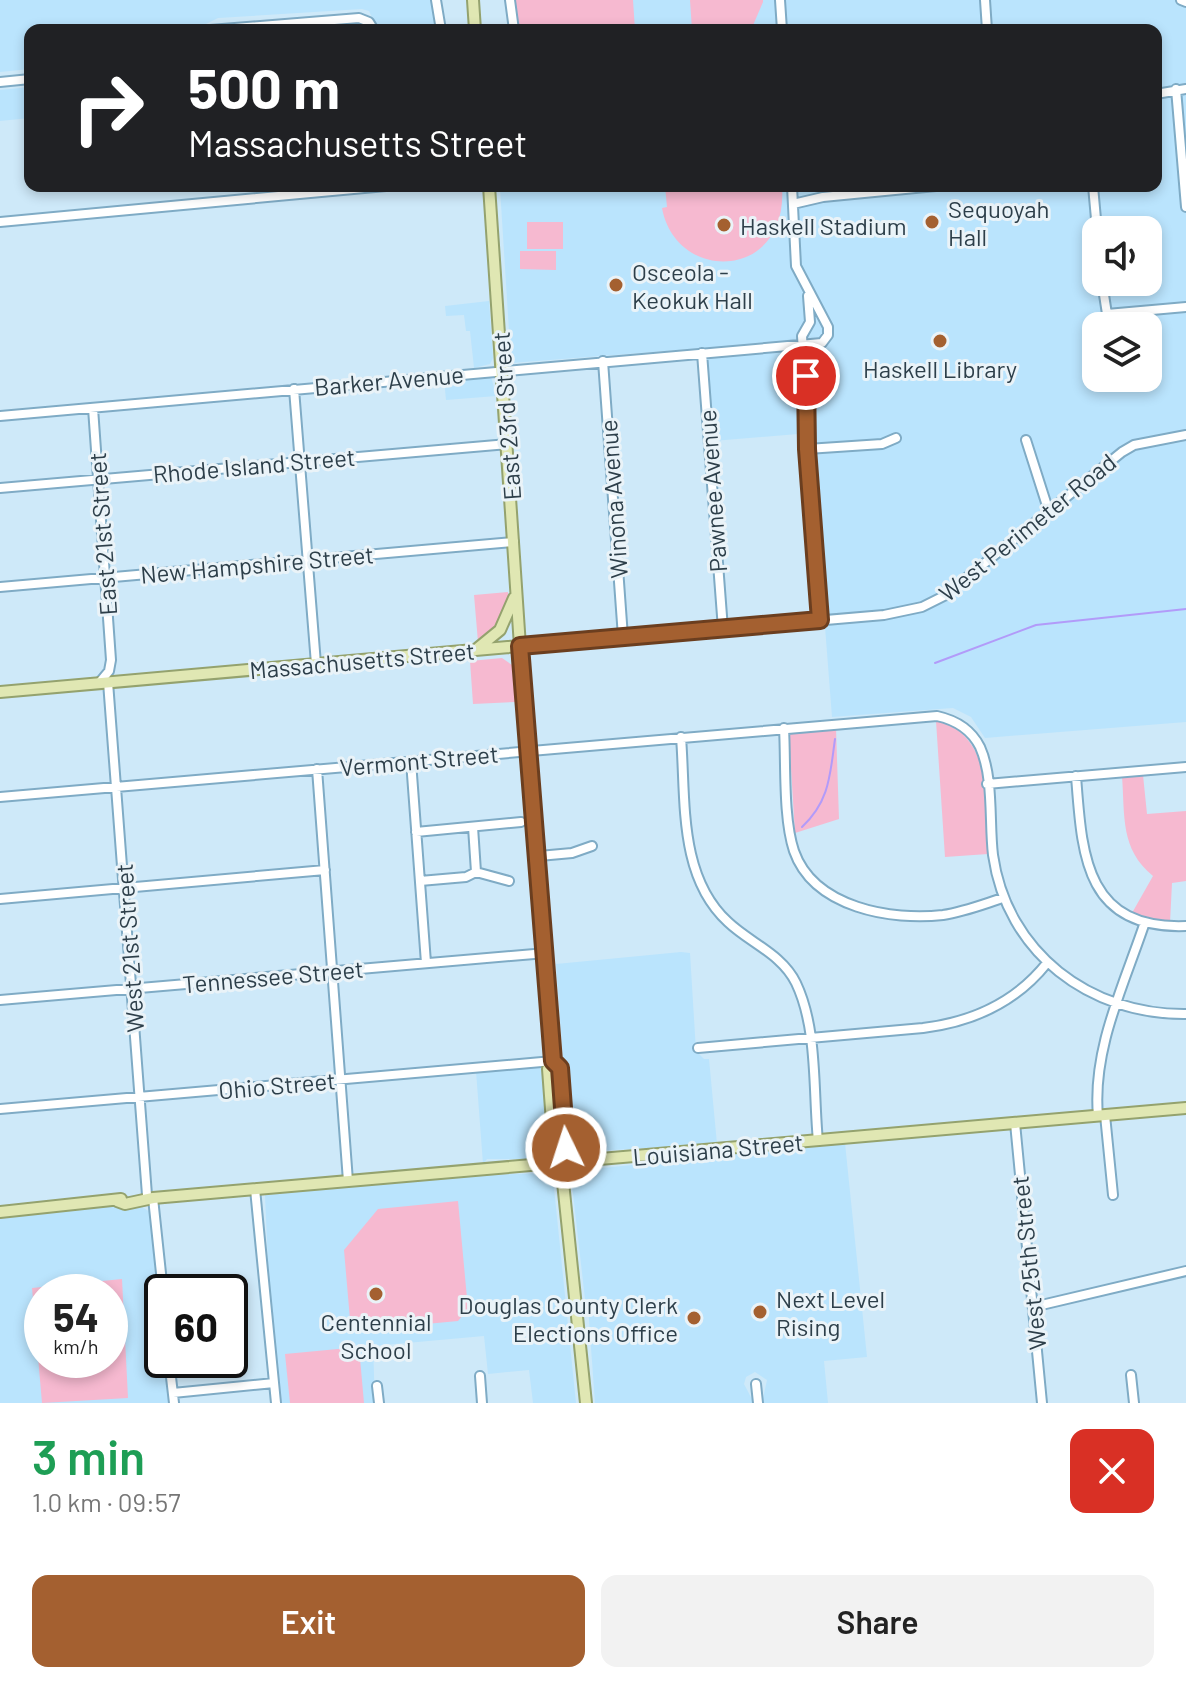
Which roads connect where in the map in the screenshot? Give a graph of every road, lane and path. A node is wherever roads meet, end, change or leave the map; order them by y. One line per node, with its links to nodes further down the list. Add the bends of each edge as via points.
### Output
1 (436, 0): 8 (street)
2 (473, 0): 9 (main road)
3 (510, 0): 10 (street)
4 (780, 0): 11 (street)
5 (985, 0): 12 (street)
6 (284, 24): 7 (street, via 359,18)
7 (368, 24)
8 (440, 24)
9 (475, 24)
10 (513, 24)
11 (782, 24)
12 (987, 24)
13 (24, 80): 14 (street)
14 (0, 82)
15 (1176, 89): 16 (street); 17 (street); 24 (street)
16 (1186, 89)
17 (1162, 92)
18 (322, 192): 26 (street)
19 (489, 192): 33 (main road, East 23rd Street)
20 (792, 192): 23 (street)
21 (875, 192): 23 (street)
22 (1094, 192): 25 (street)
23 (793, 204): 27 (street, via 795,259)
24 (1186, 207)
25 (1096, 216)
26 (0, 222)
27 (806, 289): 30 (street, via 811,317); 30 (street, Barker Avenue, via 828,327 826,339)
28 (1104, 296): 29 (street, via 1107,314)
29 (1186, 307)
30 (803, 344): 31 (street, Barker Avenue); 41 (street)
31 (702, 353): 32 (street, Barker Avenue); 52 (street, Pawnee Avenue)
32 (603, 361): 33 (street, Barker Avenue); 53 (street, Winona Avenue)
33 (503, 369): 34 (street, Barker Avenue); 40 (main road, East 23rd Street)
34 (294, 389): 35 (street, Barker Avenue); 42 (street)
35 (93, 408): 36 (street, Barker Avenue); 43 (street, East 21st Street)
36 (0, 416)
37 (1186, 435): 45 (street, West Perimeter Road, via 1127,449)
38 (896, 438): 41 (street, via 882,444)
39 (1026, 440): 45 (street)
40 (508, 444): 42 (street, Rhode Island Street); 46 (main road, East 23rd Street)
41 (807, 449): 51 (street)
42 (300, 461): 43 (street, Rhode Island Street); 47 (street)
43 (98, 479): 44 (street, Rhode Island Street); 48 (street, East 21st Street)
44 (0, 488)
45 (1049, 512): 51 (street, West Perimeter Road, via 933,603 901,613)
46 (514, 542): 47 (street, New Hampshire Street); 50 (main road, East 23rd Street)
47 (308, 560): 48 (street, New Hampshire Street); 57 (street)
48 (106, 578): 49 (street, New Hampshire Street); 56 (street, East 21st Street)
49 (0, 587)
50 (517, 588): 54 (main road, East 23rd Street); 55 (main road, via 500,630)
51 (820, 620): 52 (street, Massachusetts Street)
52 (723, 629): 53 (street, Massachusetts Street)
53 (623, 637): 54 (street, Massachusetts Street)
54 (520, 646): 55 (main road, Massachusetts Street); 63 (main road, East 23rd Street)
55 (474, 650): 57 (main road, Massachusetts Street)
56 (111, 660): 58 (street, East 21st Street); 58 (street)
57 (316, 664): 58 (main road, Massachusetts Street)
58 (112, 682): 59 (main road, Massachusetts Street); 60 (street, West 21st Street); 60 (street)
59 (0, 692)
60 (111, 701): 69 (street, West 21st Street)
61 (784, 728): 62 (street, Vermont Street); 68 (street, Vermont Street, via 929,715 946,718 976,740); 81 (street, via 794,851 824,890 867,909 913,916 947,914)
62 (681, 737): 63 (street, Vermont Street); 93 (street, via 696,876 723,918 789,972 805,1007)
63 (528, 751): 64 (street, Vermont Street); 75 (main road, East 23rd Street)
64 (411, 761): 66 (street, Vermont Street); 73 (street)
65 (1186, 767): 67 (street)
66 (317, 769): 69 (street, Vermont Street); 76 (street)
67 (1076, 776): 68 (street); 83 (street, via 1082,846 1091,876 1114,905)
68 (987, 784): 81 (street)
69 (117, 786): 70 (street, Vermont Street); 80 (street, West 21st Street)
70 (0, 797)
71 (521, 822): 72 (street)
72 (473, 827): 73 (street); 77 (street)
73 (416, 832): 78 (street)
74 (592, 846): 75 (street)
75 (539, 856): 85 (main road, East 23rd Street)
76 (325, 870): 80 (street); 88 (street)
77 (476, 872): 78 (street); 79 (street)
78 (420, 881): 86 (street)
79 (509, 881)
80 (125, 888): 82 (street); 89 (street, West 21st Street)
81 (1003, 898): 87 (street)
82 (0, 899)
83 (1145, 922): 84 (street); 91 (street)
84 (1186, 926)
85 (546, 953): 86 (street, Tennessee Street); 95 (main road, East 23rd Street)
86 (426, 963): 88 (street, Tennessee Street)
87 (1047, 963): 91 (street, via 1081,989); 93 (street, via 1009,998 959,1022)
88 (332, 971): 89 (street, Tennessee Street); 96 (street)
89 (132, 989): 90 (street, Tennessee Street); 97 (street, West 21st Street)
90 (0, 1000)
91 (1117, 1006): 92 (street); 100 (street, via 1098,1065)
92 (1186, 1014)
93 (809, 1038): 94 (street); 102 (street)
94 (698, 1048)
95 (553, 1061): 96 (street, Ohio Street); 103 (main road, East 23rd Street, via 560,1068 566,1148)
96 (340, 1079): 97 (street, Ohio Street); 104 (street)
97 (140, 1097): 99 (street, Ohio Street); 107 (street, West 21st Street)
98 (1186, 1108): 100 (main road, Louisiana Street)
99 (0, 1109)
100 (1101, 1116): 101 (main road, Louisiana Street); 106 (street)
101 (1015, 1123): 102 (main road, Louisiana Street); 111 (street, West 25th Street)
102 (818, 1141): 103 (main road, Louisiana Street)
103 (561, 1163): 104 (main road, Louisiana Street); 122 (main road, East 23rd Street)
104 (348, 1181): 105 (main road, Louisiana Street)
105 (255, 1189): 107 (main road, Louisiana Street); 115 (street)
106 (1113, 1195)
107 (150, 1197): 108 (main road, Louisiana Street, via 125,1204); 110 (street, West 21st Street)
108 (0, 1212)
109 (1186, 1271): 111 (street)
110 (161, 1274)
111 (1033, 1307): 124 (street, West 25th Street)
112 (1131, 1375): 125 (street)
113 (480, 1376): 121 (street)
114 (171, 1378): 118 (street)
115 (274, 1383): 118 (street); 119 (street)
116 (756, 1384): 123 (street)
117 (377, 1386): 120 (street)
118 (173, 1398)
119 (276, 1403)
120 (379, 1403)
121 (482, 1403)
122 (586, 1403)
123 (758, 1403)
124 (1042, 1403)
125 (1134, 1403)

